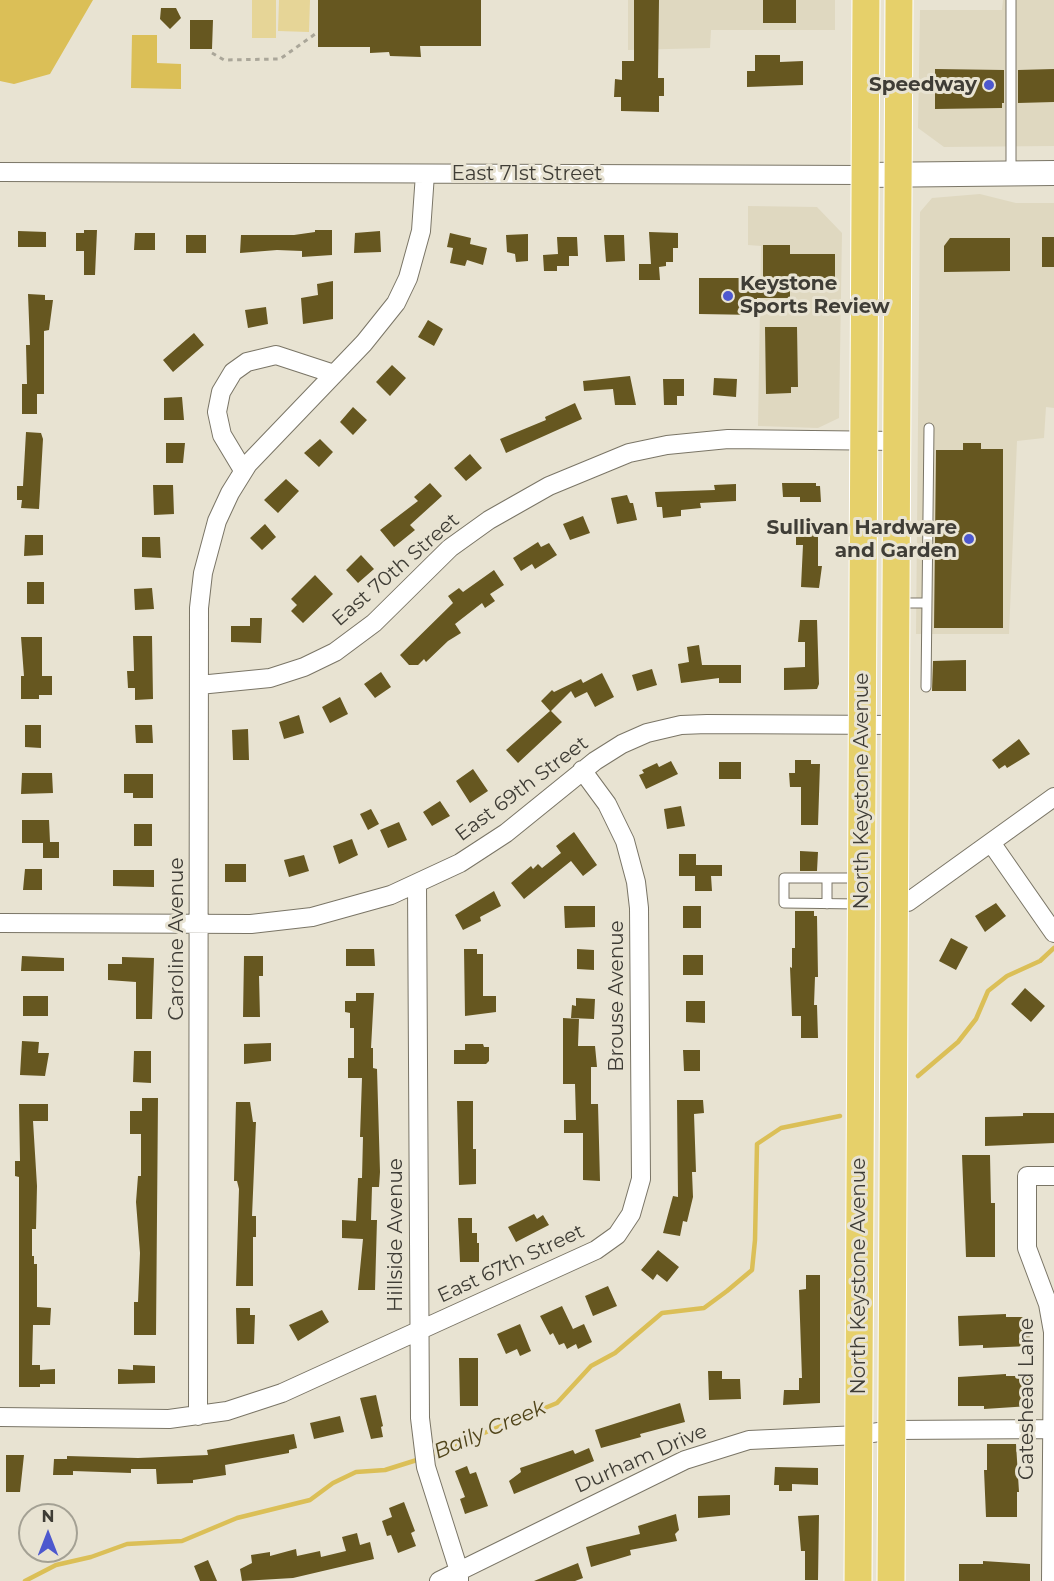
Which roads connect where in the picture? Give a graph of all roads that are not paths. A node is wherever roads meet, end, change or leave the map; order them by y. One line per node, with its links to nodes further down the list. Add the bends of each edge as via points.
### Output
1 (866, 0): 8 (main road, North Keystone Avenue)
2 (899, 0): 9 (main road, North Keystone Avenue)
3 (1011, 0): 7 (lane)
4 (0, 172): 6 (street, East 71st Street)
5 (1054, 173): 7 (main road, East 71st Street)
6 (424, 174): 8 (street, East 71st Street); 10 (street, Caroline Avenue, via 421,231 408,278 384,320)
7 (1011, 174): 9 (main road, East 71st Street)
8 (865, 175): 9 (main road, East 71st Street); 12 (main road, North Keystone Avenue)
9 (898, 175): 13 (main road, North Keystone Avenue)
10 (334, 374): 14 (street, Caroline Avenue); 14 (street, via 276,355 247,362 233,372 220,392 217,412 222,435)
11 (929, 428): 16 (lane)
12 (864, 440): 13 (street, East 70th Street); 17 (street, East 70th Street, via 707,440 655,446 618,457 549,486 489,520 450,548 379,618 335,651 270,678); 19 (main road, North Keystone Avenue)
13 (897, 441): 15 (main road, North Keystone Avenue)
14 (243, 470): 17 (street, Caroline Avenue, via 217,521 205,563 199,608)
15 (897, 603): 16 (lane); 20 (main road, North Keystone Avenue)
16 (927, 603): 18 (lane)
17 (199, 685): 31 (street, Caroline Avenue)
18 (926, 687)
19 (863, 724): 20 (street, East 69th Street); 21 (street, East 69th Street, via 681,725 634,738); 25 (main road, North Keystone Avenue)
20 (896, 725): 28 (main road, North Keystone Avenue)
21 (582, 770): 26 (street, East 69th Street, via 495,841); 34 (street, Brouse Avenue, via 607,804 625,841 639,908 641,1179 637,1202)
22 (1054, 797): 23 (street)
23 (992, 844): 28 (street); 32 (street)
24 (827, 878): 25 (lane); 27 (lane); 27 (lane, via 784,878 784,903)
25 (862, 878): 29 (main road, North Keystone Avenue)
26 (417, 884): 31 (street, East 69th Street, via 365,904 312,916 251,924); 35 (street, Hillside Avenue)
27 (827, 904): 29 (lane)
28 (896, 910): 39 (main road, North Keystone Avenue, via 894,1118)
29 (864, 922): 39 (main road, North Keystone Avenue, via 859,1138)
30 (0, 923): 31 (street, East 69th Street)
31 (200, 924): 36 (street, Caroline Avenue)
32 (1054, 933)
33 (1054, 1176): 38 (street, Gateshead Lane, via 1027,1176 1027,1248 1048,1304 1053,1332)
34 (620, 1230): 35 (street, East 67th Street, via 596,1250)
35 (418, 1331): 36 (street, East 67th Street, via 269,1398); 40 (street, Hillside Avenue, via 426,1467)
36 (198, 1416): 37 (street, East 67th Street)
37 (0, 1417)
38 (1052, 1429): 39 (street, Durham Drive); 44 (street, Gateshead Lane)
39 (876, 1432): 40 (street, Durham Drive, via 764,1438 701,1454 585,1507); 42 (main road, North Keystone Avenue); 43 (main road, North Keystone Avenue)
40 (459, 1576): 41 (street, Durham Drive)
41 (439, 1581)
42 (858, 1581)
43 (891, 1581)
44 (1051, 1581)

